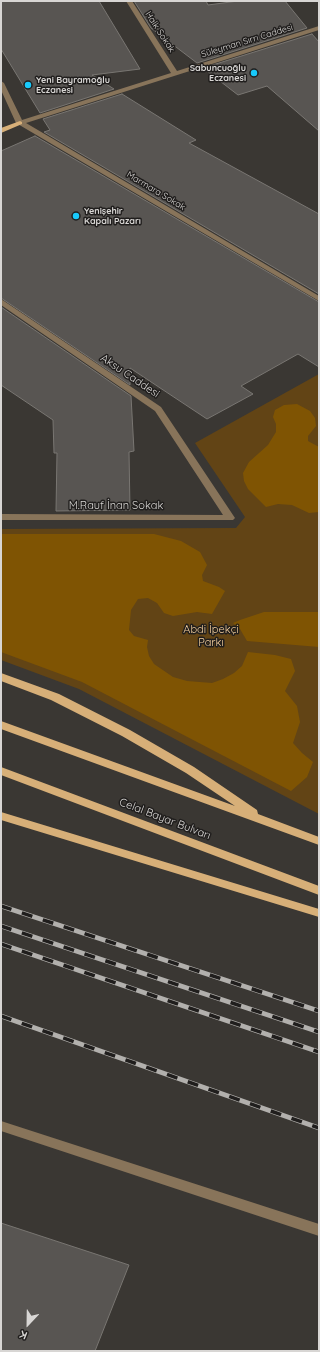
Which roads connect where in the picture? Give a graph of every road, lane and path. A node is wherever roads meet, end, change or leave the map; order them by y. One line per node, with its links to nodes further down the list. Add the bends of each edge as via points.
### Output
1 (129, 1): 3 (street, Halk Sokak)
2 (319, 28): 3 (street, Süleyman Sırrı Caddesi)
3 (175, 73): 6 (street, Süleyman Sırrı Caddesi)
4 (1, 83): 6 (street)
5 (1, 122): 6 (main road)
6 (20, 123): 7 (main road); 8 (street, Marmara Sokak)
7 (1, 131)
8 (319, 299)
9 (1, 301): 11 (street, Aksu Caddesi, via 158,408)
10 (1, 517): 11 (street, M.Rauf İnan Sokak)
11 (230, 518)
12 (1, 677): 16 (main road, via 55,697 126,732 190,770)
13 (1, 725): 16 (main road)
14 (1, 771): 18 (main road, Celal Bayar Bulvarı)
15 (1, 816): 19 (main road)
16 (266, 822): 17 (main road)
17 (319, 842)
18 (319, 891)
19 (319, 913)
20 (1, 1126): 21 (street)
21 (319, 1230)

